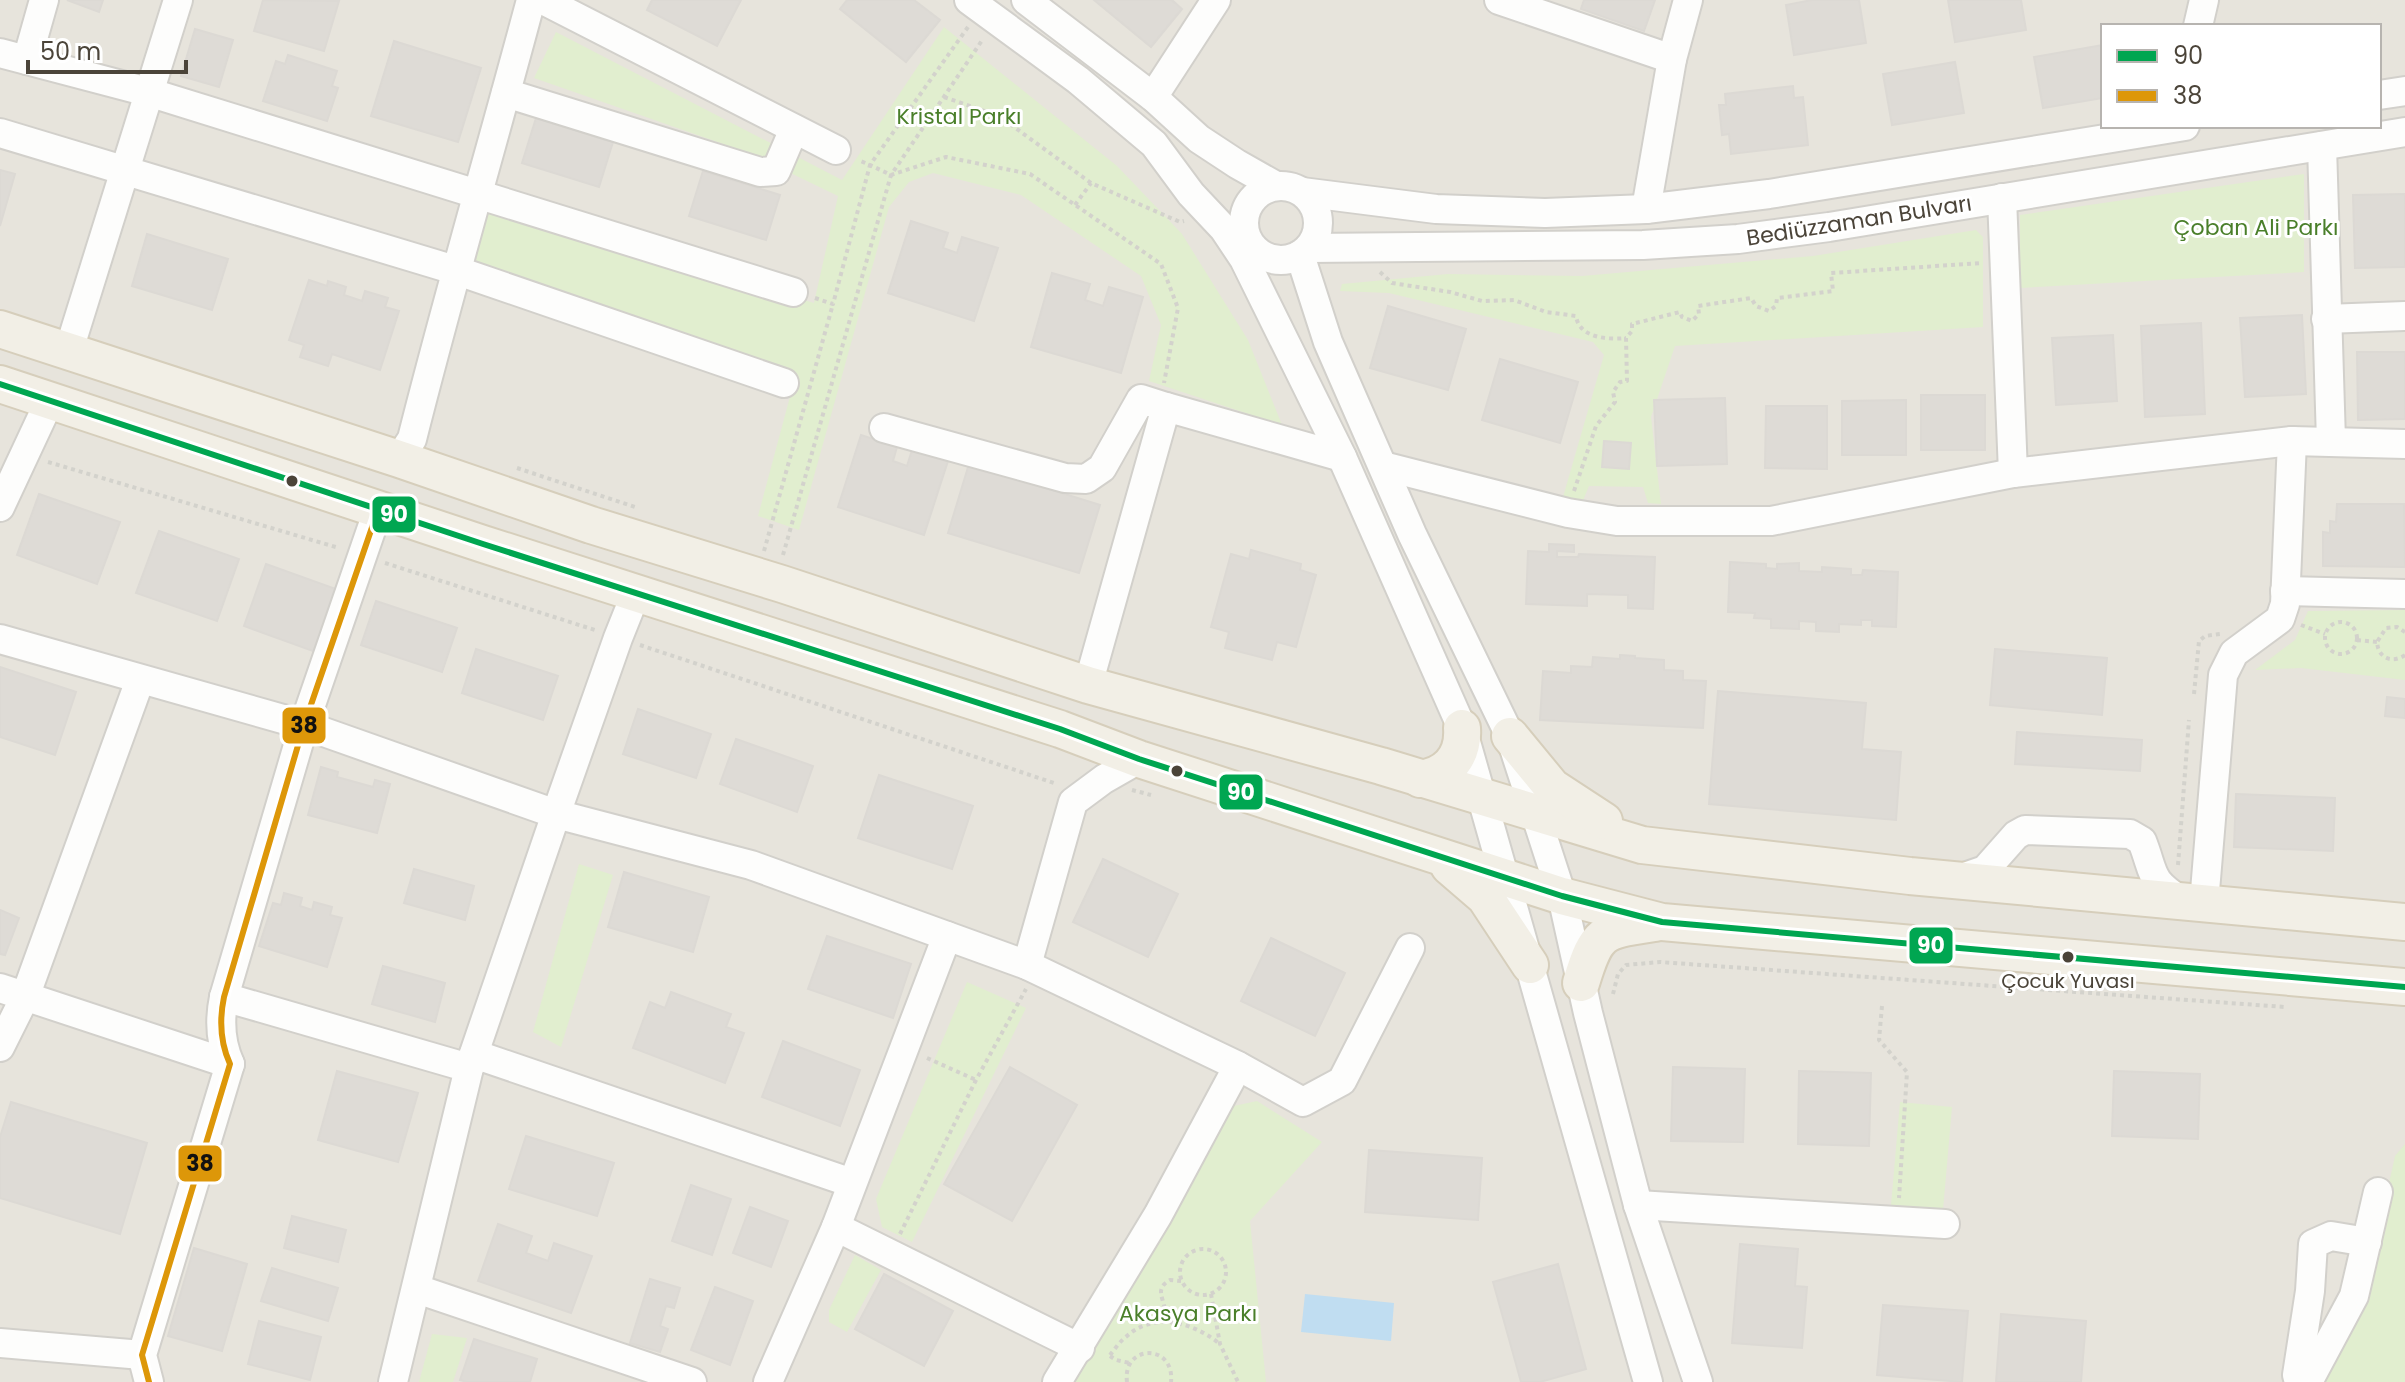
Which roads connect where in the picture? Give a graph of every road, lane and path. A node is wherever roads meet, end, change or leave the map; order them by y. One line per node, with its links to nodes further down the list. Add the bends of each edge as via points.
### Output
1 (44, 0): 12 (street)
2 (178, 0): 15 (street)
3 (531, 0): 16 (street)
4 (543, 0): 21 (street)
5 (1026, 0): 19 (street, Bediüzzaman Bulvarı)
6 (1216, 0): 19 (street)
7 (1499, 0): 13 (street)
8 (1688, 0): 13 (street)
9 (2204, 0): 11 (street)
10 (982, 10): 18 (path); 26 (path); 35 (street, via 1154,144)
11 (2198, 24)
12 (14, 56): 15 (street)
13 (1672, 59): 34 (street)
14 (2405, 91): 17 (street)
15 (148, 92): 27 (street); 31 (street)
16 (506, 93): 21 (street, via 760,172 776,171); 31 (street)
17 (2381, 95)
18 (944, 97): 28 (path); 29 (path, via 999,116)
19 (1153, 97): 30 (street, Bediüzzaman Bulvarı, via 1199,139)
20 (2172, 128): 34 (street, Bediüzzaman Bulvarı)
21 (794, 129): 25 (street)
22 (2405, 132): 24 (street, Bediüzzaman Bulvarı)
23 (0, 133): 27 (street)
24 (2322, 146): 32 (street, Bediüzzaman Bulvarı); 44 (street)
25 (836, 150): 26 (path)
26 (870, 165): 28 (path); 42 (path)
27 (124, 171): 40 (street); 47 (street)
28 (891, 175): 33 (path, via 946,157 1030,174); 66 (path)
29 (1091, 183): 33 (path); 35 (path, via 1180,222)
30 (1289, 189): 34 (street, Bediüzzaman Bulvarı, via 1436,209); 36 (street, via 1266,189 1249,204 1244,225); 38 (street, via 1309,198 1317,214 1317,232)
31 (479, 195): 40 (street); 41 (street)
32 (2002, 198): 37 (street, Bediüzzaman Bulvarı, via 1738,239); 39 (street)
33 (1075, 205): 51 (path, via 1161,264 1178,308)
34 (1646, 209)
35 (1217, 221): 36 (street); 57 (street, via 1252,275)
36 (1252, 245): 38 (street, via 1269,258 1290,259)
37 (1372, 247): 38 (street, Bediüzzaman Bulvarı); 46 (path, via 1381,275 1392,283 1482,301 1514,300 1576,316 1588,334)
38 (1304, 251): 59 (street, via 1328,342)
39 (2003, 262): 46 (path, via 1831,273 1833,291 1777,298 1769,311 1751,298 1698,306 1692,321 1680,312 1632,324); 60 (street)
40 (455, 270): 48 (street); 58 (street, via 412,439)
41 (793, 292): 42 (path)
42 (833, 304): 64 (path)
43 (2405, 316): 44 (street)
44 (2326, 319): 54 (street)
45 (0, 329): 47 (main road)
46 (1626, 338): 63 (path, via 1627,381 1613,392 1615,402 1596,426)
47 (68, 353): 58 (main road)
48 (784, 383)
49 (0, 384): 50 (main road)
50 (50, 400): 56 (street); 62 (main road)
51 (1155, 404): 52 (street, via 1102,468 1086,479 1065,478); 57 (street); 78 (street)
52 (884, 428)
53 (2292, 441): 54 (street); 60 (street); 67 (street)
54 (2331, 441): 55 (street)
55 (2405, 444)
56 (25, 456): 61 (street); 65 (path)
57 (1342, 457): 82 (street)
58 (399, 459): 78 (main road)
59 (1383, 466): 63 (street); 83 (street)
60 (2013, 473): 63 (street, via 1771,521 1617,521)
61 (0, 507)
62 (378, 510): 65 (street); 68 (main road)
63 (1568, 513)
64 (764, 551)
65 (362, 555): 72 (path); 81 (street)
66 (782, 558)
67 (2285, 591): 69 (street); 95 (street, via 2280,619 2234,653 2223,675)
68 (636, 593): 72 (street); 84 (main road)
69 (2405, 594)
70 (2230, 631): 79 (path, via 2199,641)
71 (2405, 632): 75 (path, via 2386,628)
72 (618, 638): 86 (path); 90 (street)
73 (0, 639): 77 (street)
74 (2357, 640): 74 (path, via 2354,628 2345,622 2334,624 2324,637 2327,647 2340,655 2350,652); 75 (path)
75 (2377, 642): 76 (path, via 2387,658)
76 (2405, 655)
77 (140, 680): 81 (street); 105 (street)
78 (1088, 685): 85 (main road)
79 (2194, 694)
80 (2189, 720): 95 (path)
81 (304, 725): 90 (street); 106 (street)
82 (1462, 728): 85 (main road, via 1452,765); 87 (street)
83 (1510, 736): 89 (street); 92 (main road, via 1562,795 1623,832)
84 (1139, 759): 86 (street); 91 (main road)
85 (1420, 779): 87 (main road)
86 (1085, 794): 88 (path, via 1133,790); 102 (street, via 1073,802)
87 (1484, 798): 89 (main road); 93 (street)
88 (1163, 799)
89 (1534, 813): 92 (main road); 96 (street)
90 (556, 814): 99 (street, via 751,865); 111 (street)
91 (1412, 847): 93 (main road); 101 (main road, via 1457,871 1485,897)
92 (1664, 848): 94 (main road)
93 (1506, 877): 96 (main road); 101 (street)
94 (1955, 881): 95 (main road); 95 (street, via 1985,870 2025,830 2130,834 2142,841 2155,879 2165,890)
95 (2188, 892): 98 (main road)
96 (1562, 896): 97 (main road); 104 (street)
97 (1662, 922): 103 (main road); 104 (main road, via 1603,936 1591,950)
98 (2405, 922)
99 (947, 936): 102 (street); 110 (street)
100 (1410, 948): 113 (street, via 1342,1081 1303,1102)
101 (1530, 965): 140 (street)
102 (1032, 967): 113 (street); 114 (path)
103 (2405, 987)
104 (1597, 988): 108 (path, via 1616,979 1632,962 1660,962); 117 (street)
105 (13, 993): 109 (street); 112 (street)
106 (224, 997): 111 (street); 112 (street, via 222,1038)
107 (1882, 1006): 118 (path, via 1879,1040 1907,1072)
108 (2299, 1008)
109 (0, 1047)
110 (903, 1048): 114 (path); 115 (street)
111 (471, 1061): 115 (street); 124 (street)
112 (230, 1064): 130 (street)
113 (1238, 1066): 129 (street)
114 (976, 1080): 122 (path)
115 (852, 1183): 120 (street)
116 (2378, 1192): 121 (street)
117 (1638, 1205): 118 (street); 141 (street)
118 (1897, 1220): 119 (street)
119 (1945, 1224)
120 (836, 1227): 122 (street); 135 (street)
121 (2367, 1242): 142 (street, via 2331,1236 2313,1244); 143 (street, via 2354,1296)
122 (891, 1253): 129 (street)
123 (1183, 1283): 125 (path, via 1197,1294); 125 (path, via 1186,1257 1200,1250 1214,1252 1224,1263 1226,1277); 126 (path, via 1170,1280 1163,1285 1159,1293 1165,1311)
124 (417, 1289): 133 (street); 134 (street)
125 (1211, 1294): 128 (path)
126 (1151, 1324): 128 (path, via 1193,1326); 131 (path, via 1128,1334)
127 (0, 1343): 130 (street)
128 (1221, 1345): 139 (path)
129 (1080, 1348): 136 (street)
130 (142, 1355): 132 (street)
131 (1110, 1355)
132 (149, 1382)
133 (393, 1382)
134 (692, 1382)
135 (768, 1382)
136 (1057, 1382)
137 (1127, 1382): 138 (path, via 1130,1363 1145,1353 1166,1360)
138 (1171, 1382)
139 (1238, 1382)
140 (1648, 1382)
141 (1698, 1382)
142 (2299, 1382)
143 (2308, 1382)

